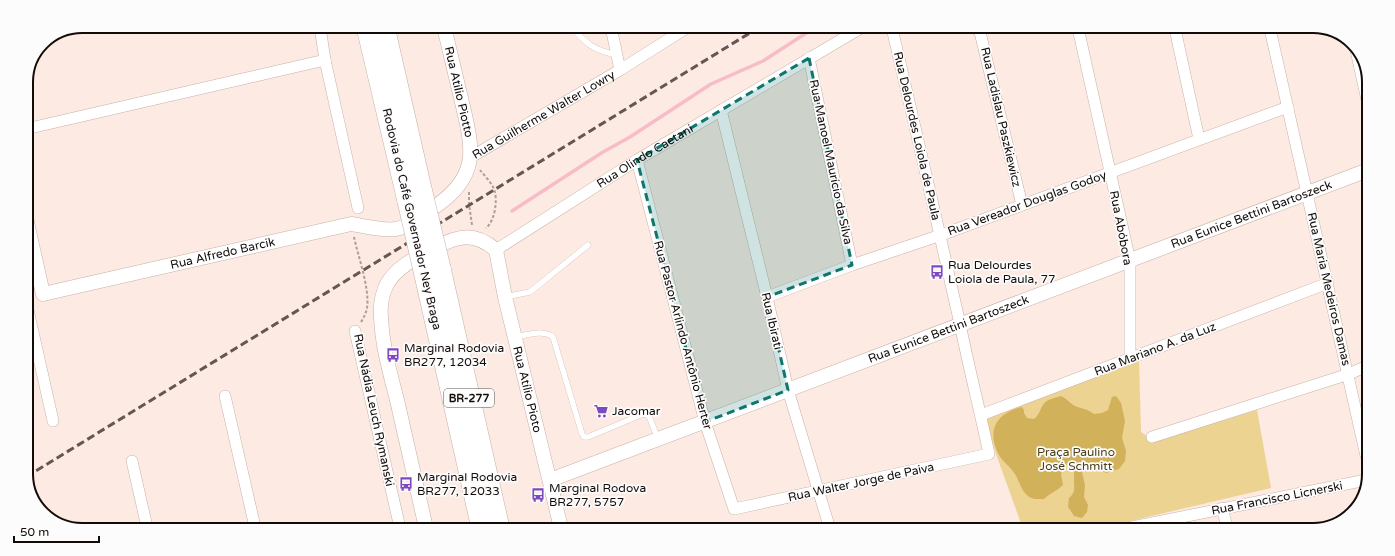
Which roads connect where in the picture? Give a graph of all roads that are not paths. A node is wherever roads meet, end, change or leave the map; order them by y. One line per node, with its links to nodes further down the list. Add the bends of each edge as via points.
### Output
1 (321, 33): 16 (street)
2 (369, 33): 27 (highway, Rodovia do Café Governador Ney Braga / BR-277)
3 (385, 33): 27 (highway, Rodovia do Café Governador Ney Braga / BR-277)
4 (445, 33): 22 (street, Rua Atilio Piotto, via 469,131)
5 (577, 33): 14 (lane, via 599,51)
6 (612, 33): 14 (street)
7 (680, 33): 17 (street, Rua Guilherme Walter Lowry)
8 (852, 33): 15 (street, Rua Olindo Caetani)
9 (893, 33): 30 (street, Rua Delourdes Loiola de Paula)
10 (981, 33): 28 (street, Rua Ladislau Paszkiewicz)
11 (1079, 33): 24 (street, Rua Abóbora)
12 (1175, 33): 21 (street)
13 (1271, 33): 18 (street, Rua Maria Medeiros Damas)
14 (617, 55): 17 (street)
15 (809, 58): 19 (street, Rua Olindo Caetani); 36 (street, Rua Manoel Maurício da Silva)
16 (325, 60): 20 (street); 29 (street)
17 (620, 70): 22 (street, Rua Guilherme Walter Lowry)
18 (1288, 107): 21 (street, Rua Vereador Douglas Godoy); 26 (street, Rua Maria Medeiros Damas)
19 (721, 110): 23 (street, Rua Olindo Caetani); 41 (street, Rua Ibirati)
20 (33, 127)
21 (1199, 140): 24 (street, Rua Vereador Douglas Godoy)
22 (471, 157): 27 (street, Rua Guilherme Walter Lowry, via 461,183 453,193)
23 (637, 160): 33 (street, Rua Olindo Caetani); 53 (street, Rua Pastor Arlindo Antônio Herter)
24 (1110, 172): 28 (street, Rua Vereador Douglas Godoy); 34 (street, Rua Abóbora)
25 (1362, 172): 26 (street, Rua Eunice Bettini Bartoszeck)
26 (1308, 193): 34 (street, Rua Eunice Bettini Bartoszeck); 37 (street, Rua Maria Medeiros Damas)
27 (416, 204): 35 (highway, Rodovia do Café Governador Ney Braga / BR-277, bridge); 38 (street, Rua Alfredo Barcik, via 408,224 393,229 351,224)
28 (1022, 205): 30 (street, Rua Vereador Douglas Godoy)
29 (358, 208)
30 (941, 235): 36 (street, Rua Vereador Douglas Godoy); 42 (street, Rua Delourdes Loiola de Paula)
31 (588, 245): 40 (lane, via 530,292)
32 (33, 249): 38 (street)
33 (496, 250): 35 (street, via 474,238 454,238); 40 (street, Rua Atílio Pioto)
34 (1130, 261): 42 (street, Rua Eunice Bettini Bartoszeck); 46 (street, Rua Abóbora)
35 (431, 265): 67 (street, via 409,263 393,276 386,285 381,315 385,350); 68 (highway, Rodovia do Café Governador Ney Braga / BR-277); 69 (highway, Rodovia do Café Governador Ney Braga / BR-277)
36 (852, 265): 41 (street, Rua Vereador Douglas Godoy)
37 (1328, 283): 46 (street, Rua Mariano A. da Luz); 48 (street, Rua Maria Medeiros Damas)
38 (43, 294): 39 (street, Rua Alfredo Barcik)
39 (33, 296)
40 (506, 297): 45 (street, Rua Atílio Pioto)
41 (767, 297): 49 (street, Rua Ibirati)
42 (960, 325): 49 (street, Rua Eunice Bettini Bartoszeck); 51 (street, Rua Delourdes Loiola de Paula)
43 (355, 331): 66 (street, Rua Nádia Leuch Rymanski)
44 (33, 332): 52 (street)
45 (515, 337): 56 (lane, via 548,334 553,337 584,437 643,414 649,416); 59 (street, Rua Atílio Pioto)
46 (1130, 359): 51 (street, Rua Mariano A. da Luz)
47 (1362, 368): 48 (street)
48 (1349, 374): 54 (street); 55 (street, Rua Maria Medeiros Damas)
49 (788, 390): 53 (street, Rua Eunice Bettini Bartoszeck); 61 (street, Rua Ibirati)
50 (225, 396): 65 (street)
51 (981, 415): 57 (street, Rua Delourdes Loiola de Paula)
52 (53, 421)
53 (705, 422): 56 (street, Rua Eunice Bettini Bartoszeck); 63 (street, Rua Pastor Arlindo Antônio Herter)
54 (1152, 436)
55 (1362, 437)
56 (658, 439): 59 (street, Rua Eunice Bettini Bartoszeck)
57 (989, 454): 61 (street, Rua Walter Jorge de Paiva)
58 (132, 461): 64 (street)
59 (550, 480): 70 (street, Rua Atílio Pioto)
60 (1361, 481): 62 (street, Rua Francisco Licnerski)
61 (819, 491): 63 (street, Rua Walter Jorge de Paiva); 71 (street, Rua Ibirati)
62 (1222, 508): 72 (street, Rua Francisco Licnerski); 73 (street)
63 (734, 509)
64 (146, 523)
65 (254, 523)
66 (399, 523)
67 (425, 523)
68 (481, 523)
69 (498, 523)
70 (560, 523)
71 (828, 523)
72 (1156, 523)
73 (1226, 523)

